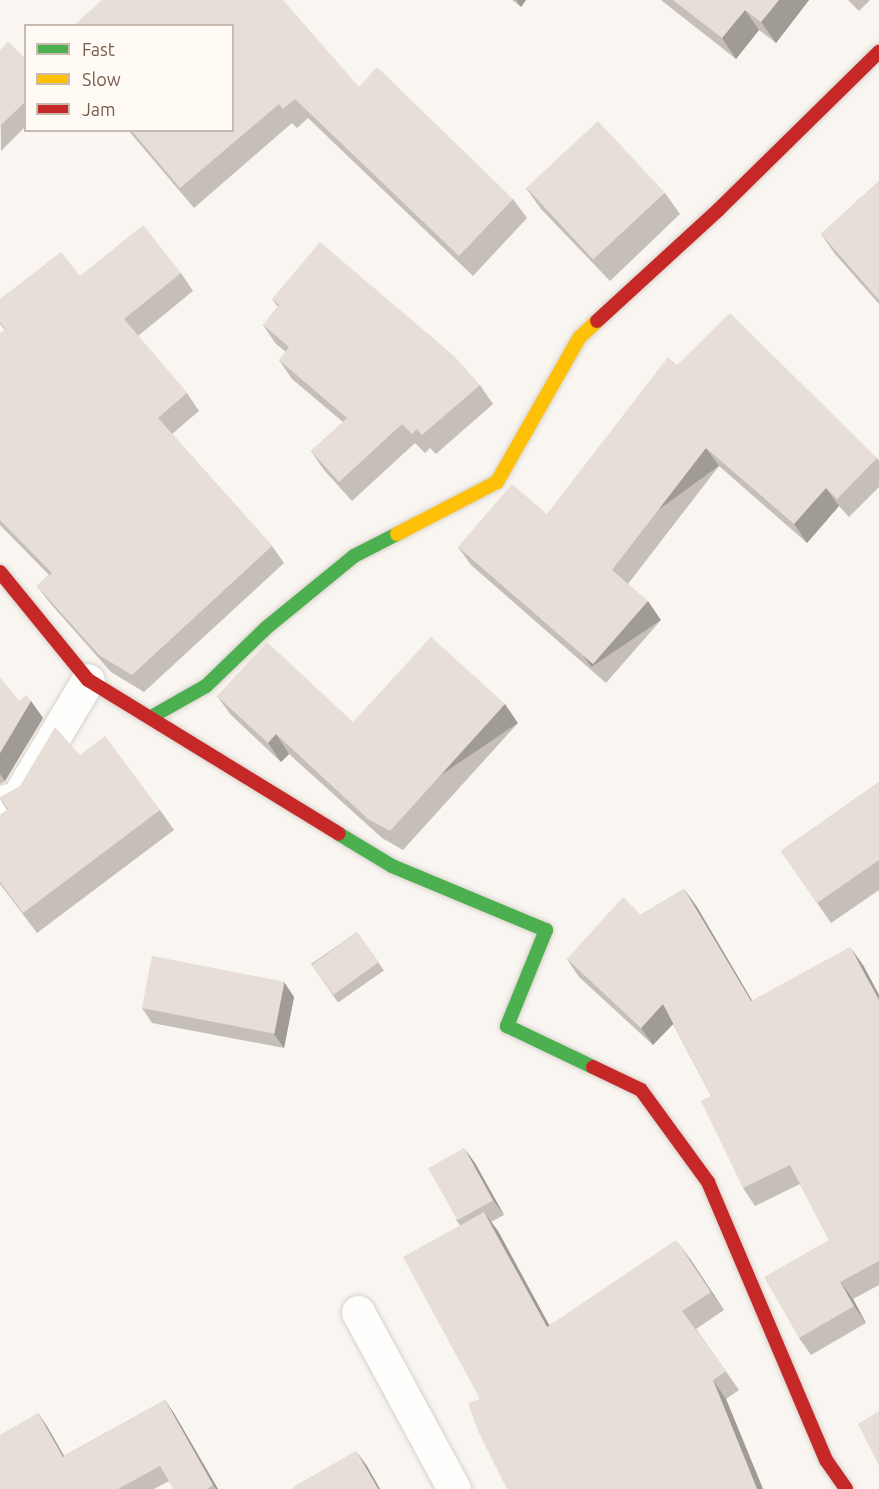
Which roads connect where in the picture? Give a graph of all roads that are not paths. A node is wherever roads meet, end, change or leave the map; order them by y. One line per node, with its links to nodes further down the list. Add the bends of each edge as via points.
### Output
1 (879, 52): 4 (street, via 718,210 579,338 497,482 354,556 266,628 206,686)
2 (0, 572): 3 (street)
3 (88, 680): 4 (street); 5 (street, via 18,797)
4 (153, 716): 8 (street, via 392,866 546,930 507,1026 641,1090 708,1182 826,1460)
5 (0, 803)
6 (358, 1312): 7 (street)
7 (454, 1489)
8 (846, 1489)

